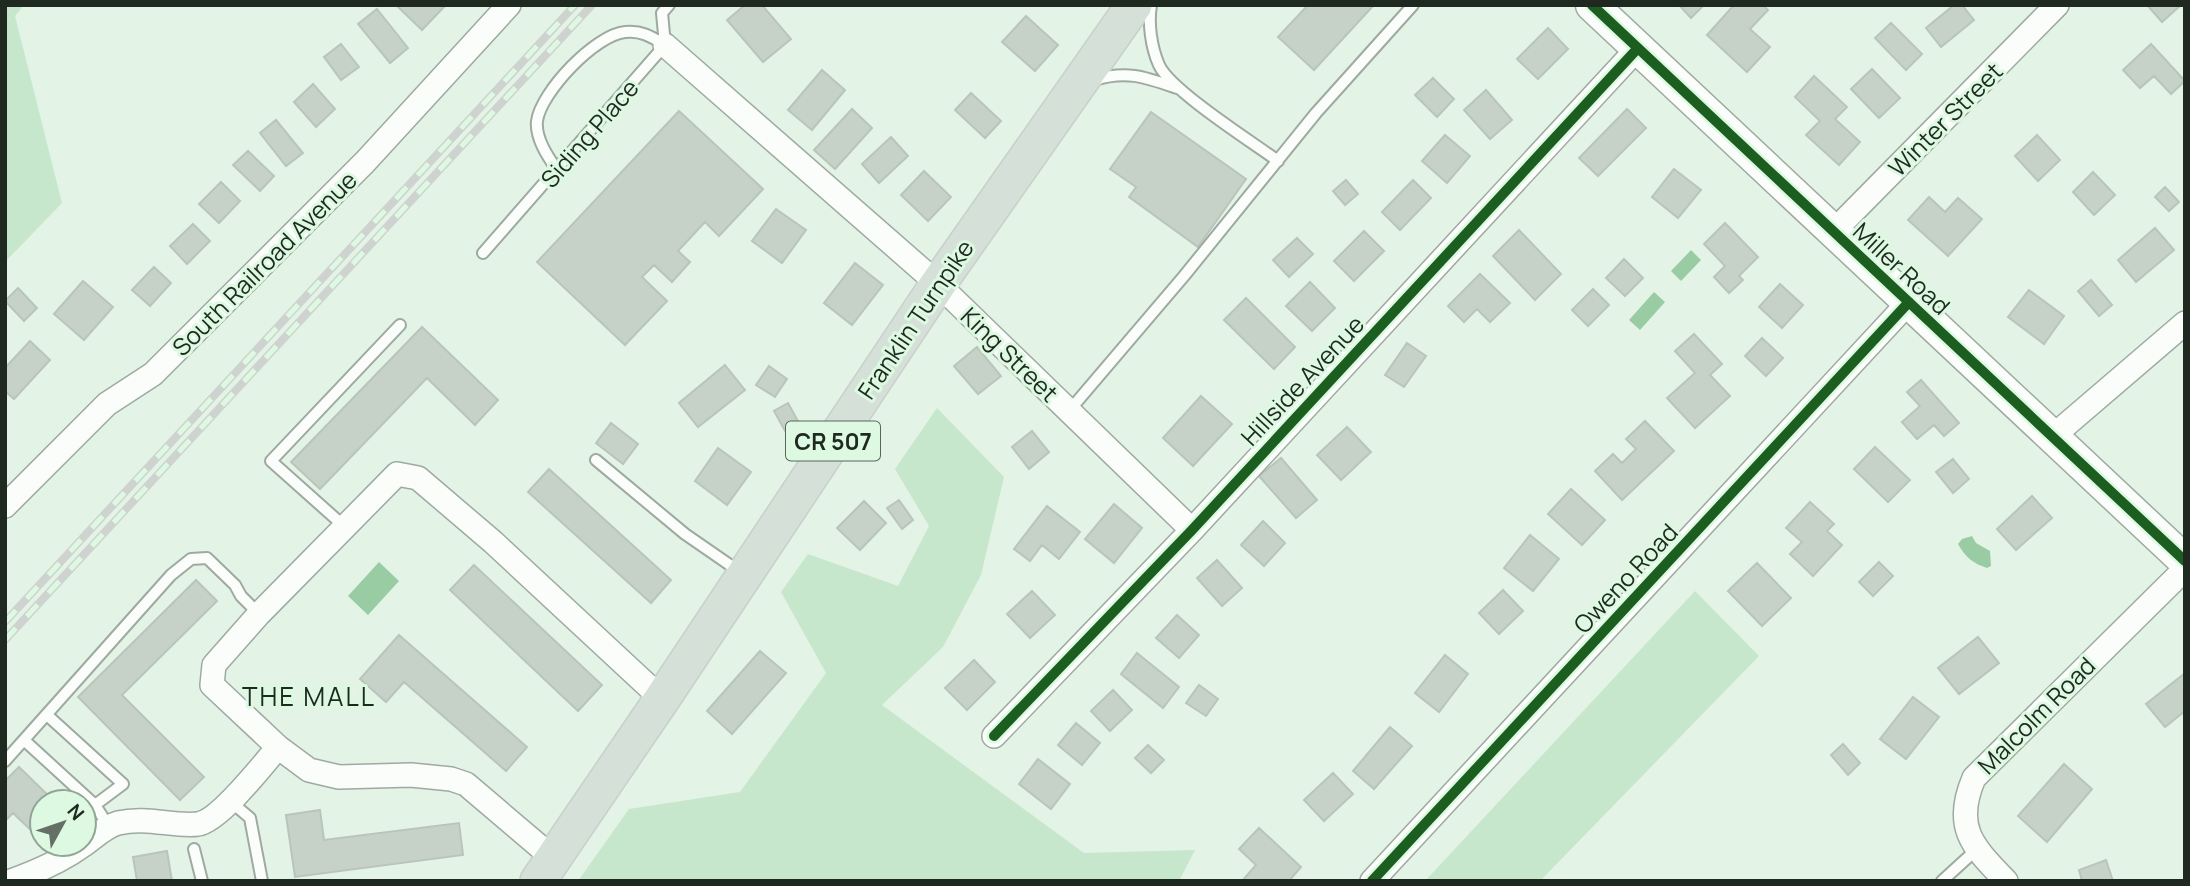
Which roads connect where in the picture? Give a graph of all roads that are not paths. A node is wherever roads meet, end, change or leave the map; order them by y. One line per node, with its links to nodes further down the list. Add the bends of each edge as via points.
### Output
1 (509, 5): 23 (street, South Railroad Avenue, via 365,162 153,374 107,404)
2 (669, 5): 8 (lane, via 662,13)
3 (1134, 5): 10 (main road, Franklin Turnpike / CR 507)
4 (1150, 5): 11 (lane, via 1159,66)
5 (1413, 5): 12 (lane)
6 (1592, 5): 9 (street, Miller Road)
7 (2057, 5): 14 (street, Winter Street)
8 (665, 45): 13 (lane, Siding Place); 13 (lane, via 646,34 613,35 589,51 552,91 536,124); 16 (street, King Street)
9 (1638, 48): 14 (street, Miller Road); 25 (street, Hillside Avenue)
10 (1078, 84): 11 (lane, via 1128,74); 16 (main road, Franklin Turnpike / CR 507)
11 (1179, 89): 12 (lane)
12 (1278, 162): 20 (lane)
13 (557, 170): 15 (lane, Siding Place)
14 (1833, 232): 17 (street, Miller Road)
15 (483, 253)
16 (938, 284): 20 (street, King Street); 28 (main road, Franklin Turnpike / CR 507)
17 (1909, 302): 21 (street, Miller Road); 47 (street, Oweno Road)
18 (2185, 323): 21 (street)
19 (400, 325): 24 (lane, via 271,461)
20 (1069, 411): 25 (street, King Street)
21 (2052, 437): 26 (street, Miller Road)
22 (596, 460): 28 (lane, via 685,534)
23 (5, 506)
24 (345, 527): 29 (street); 30 (street, via 397,474 418,478)
25 (1192, 530): 32 (street, Hillside Avenue)
26 (2185, 561)
27 (2185, 569): 42 (street, Malcolm Road, via 1973,778 1964,817)
28 (745, 575): 30 (main road, Franklin Turnpike / CR 507)
29 (259, 614): 31 (lane, via 206,558 191,559 171,575); 34 (street, via 214,665 212,685)
30 (662, 699): 43 (main road, Franklin Turnpike / CR 507)
31 (47, 715): 33 (lane); 38 (lane, via 123,784)
32 (995, 736)
33 (26, 741): 35 (lane); 36 (lane)
34 (278, 747): 37 (street); 43 (street, via 309,770 339,777 411,775 466,784)
35 (5, 761)
36 (77, 788)
37 (230, 801): 40 (street, via 199,824 147,820); 46 (lane, via 250,818)
38 (98, 803)
39 (98, 808): 40 (lane)
40 (109, 827): 44 (street, via 41,871)
41 (194, 849): 45 (lane)
42 (1976, 850): 48 (lane); 49 (street, Malcolm Road)
43 (545, 869)
44 (10, 881)
45 (202, 881)
46 (262, 881)
47 (1372, 881)
48 (1942, 881)
49 (2006, 881)

